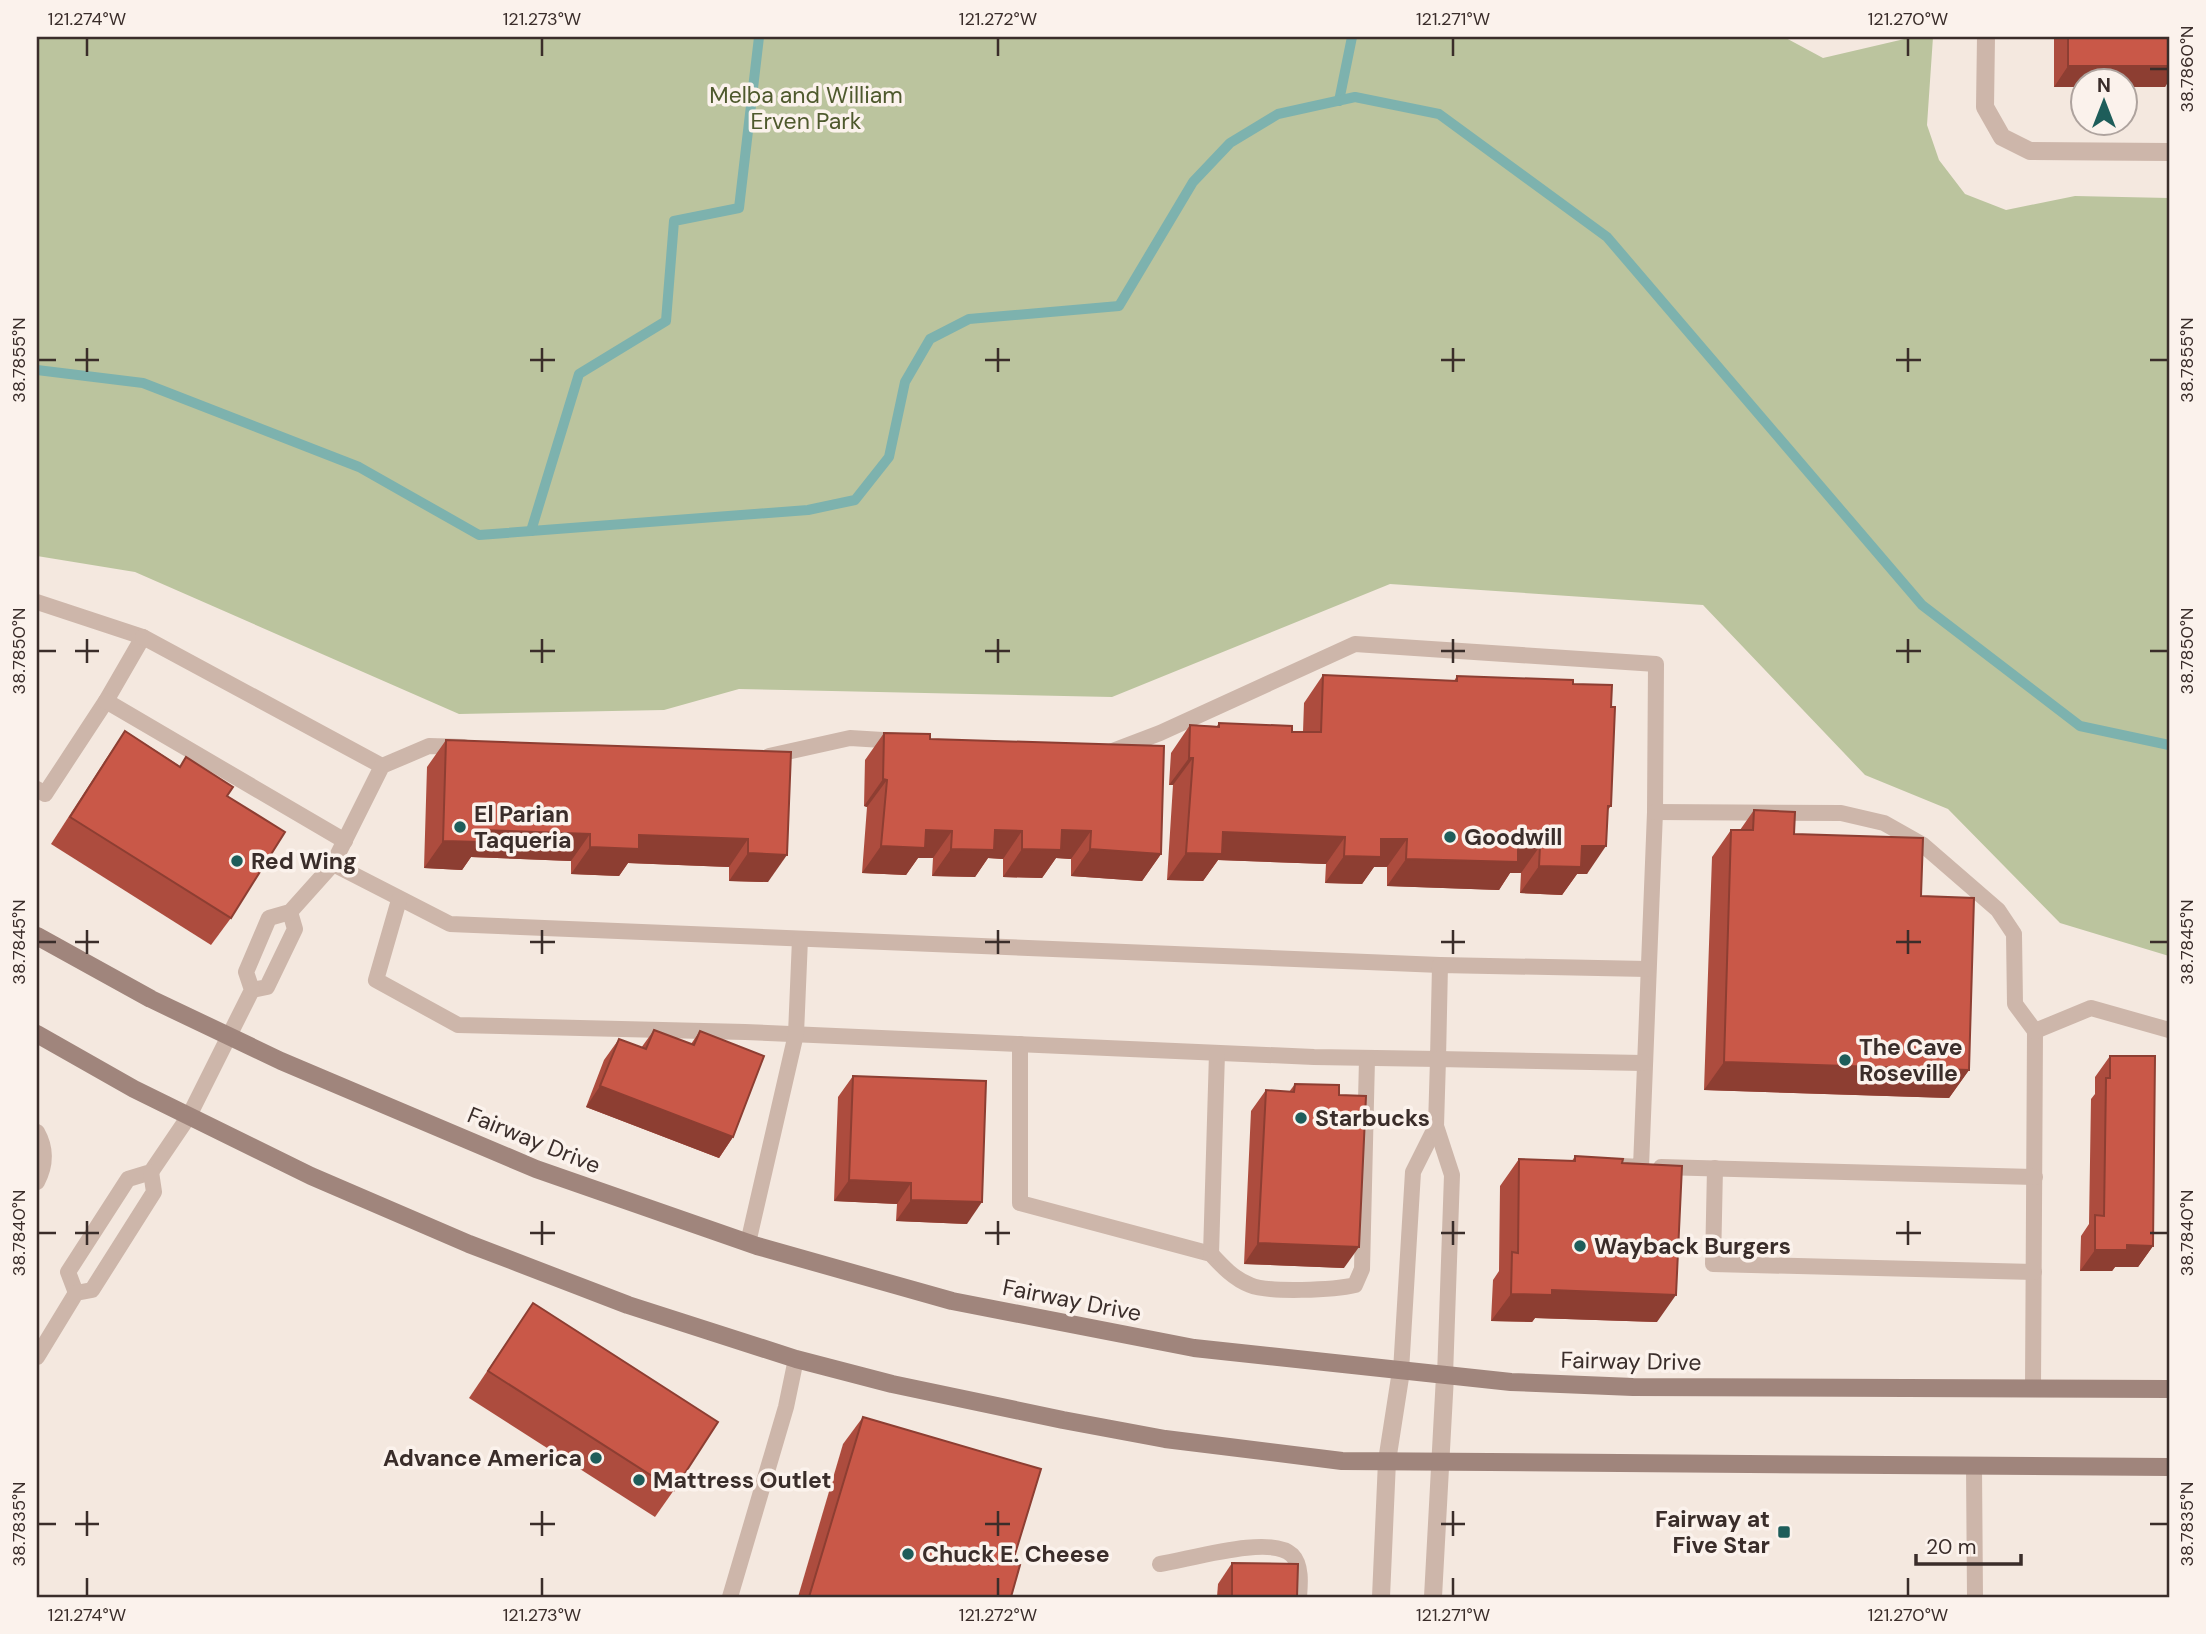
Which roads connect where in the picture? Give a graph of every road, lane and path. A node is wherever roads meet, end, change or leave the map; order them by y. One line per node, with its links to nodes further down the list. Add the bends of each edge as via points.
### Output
1 (1986, 37): 2 (street, via 1985,107 2002,137 2029,151)
2 (2169, 152)
3 (37, 602): 4 (lane)
4 (143, 636): 5 (lane); 10 (lane)
5 (106, 701): 11 (lane, via 45,794); 13 (lane)
6 (918, 742): 9 (lane, via 850,738)
7 (483, 748): 10 (lane, via 429,746)
8 (1095, 752): 12 (lane, via 1108,753 1160,733 1355,644 1656,664)
9 (752, 757)
10 (382, 766): 13 (lane)
11 (37, 789)
12 (1655, 812): 20 (lane); 23 (lane, via 1841,813 1884,823 1923,845 1998,910 2014,934 2015,1004)
13 (345, 841): 14 (lane)
14 (333, 864): 15 (lane); 16 (lane)
15 (398, 900): 18 (lane, via 450,924); 25 (lane, via 376,980 458,1025)
16 (290, 912): 21 (lane, via 295,929 267,987); 21 (lane, via 269,918 246,972)
17 (37, 936): 26 (main road, Fairway Drive)
18 (800, 939): 19 (lane); 25 (lane)
19 (1440, 965): 20 (lane); 30 (lane)
20 (1647, 969): 31 (lane)
21 (252, 990): 26 (lane)
22 (2169, 1030): 23 (lane, via 2091,1008)
23 (2035, 1031): 39 (lane)
24 (37, 1034): 32 (main road)
25 (796, 1034): 27 (lane); 41 (lane)
26 (230, 1036): 32 (lane); 41 (main road, Fairway Drive, via 536,1169)
27 (1020, 1044): 28 (lane); 42 (lane, via 1020,1203)
28 (1217, 1052): 29 (lane); 42 (lane)
29 (1367, 1059): 30 (lane); 42 (lane, via 1362,1269 1355,1285 1334,1290 1251,1286)
30 (1438, 1059): 31 (lane); 33 (lane)
31 (1643, 1063): 36 (lane)
32 (189, 1116): 38 (lane); 46 (main road, via 322,1181 469,1244 628,1305)
33 (1436, 1126): 47 (lane, via 1413,1172); 48 (lane, via 1452,1175)
34 (37, 1132): 40 (lane, via 44,1156)
35 (1601, 1166): 36 (lane)
36 (1641, 1167): 37 (lane)
37 (1715, 1168): 39 (lane); 43 (lane, via 1713,1264)
38 (151, 1172): 44 (lane, via 154,1192 92,1290); 44 (lane, via 128,1179 68,1272)
39 (2035, 1177): 43 (lane)
40 (37, 1182)
41 (748, 1243): 47 (main road, Fairway Drive, via 952,1301 1099,1331 1194,1348)
42 (1211, 1254)
43 (2034, 1272): 49 (lane)
44 (76, 1293): 45 (lane)
45 (37, 1357)
46 (796, 1359): 51 (main road, via 892,1384 1165,1439 1342,1461); 56 (lane)
47 (1401, 1371): 48 (main road, Fairway Drive); 51 (street)
48 (1445, 1376): 49 (main road, Fairway Drive, via 1633,1387); 52 (street)
49 (2033, 1388): 50 (main road, Fairway Drive)
50 (2169, 1389)
51 (1387, 1461): 52 (main road); 58 (street)
52 (1440, 1461): 53 (main road); 59 (street)
53 (1974, 1467): 54 (main road); 60 (lane)
54 (2169, 1467)
55 (1160, 1564): 57 (lane, via 1237,1548 1281,1549 1297,1563)
56 (730, 1597)
57 (1299, 1597)
58 (1381, 1597)
59 (1433, 1597)
60 (1975, 1597)

